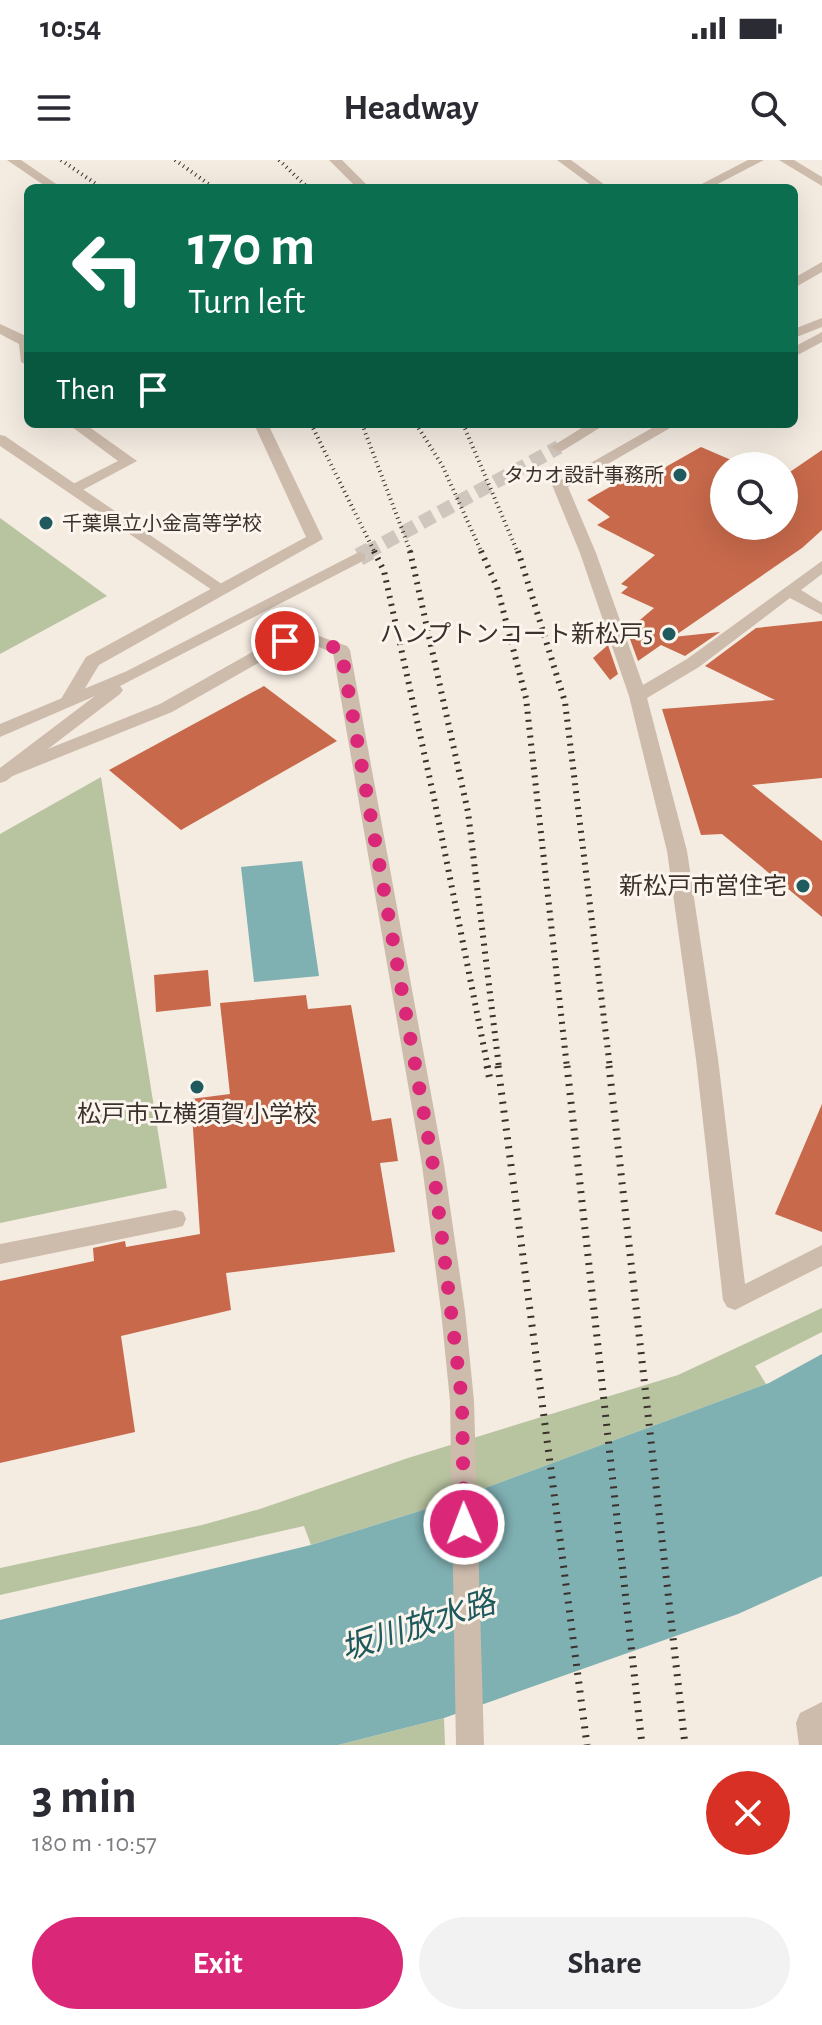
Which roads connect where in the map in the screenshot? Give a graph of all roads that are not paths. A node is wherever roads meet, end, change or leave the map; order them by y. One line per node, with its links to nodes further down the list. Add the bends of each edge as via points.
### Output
1 (13, 160): 7 (street)
2 (335, 160): 8 (street)
3 (563, 160): 9 (street)
4 (758, 160): 10 (street)
5 (785, 160): 6 (street)
6 (822, 182)
7 (50, 184)
8 (360, 184)
9 (597, 184)
10 (708, 184)
11 (822, 266): 12 (street)
12 (798, 281)
13 (822, 322): 15 (street)
14 (0, 328): 17 (street)
15 (798, 332)
16 (822, 336): 18 (street)
17 (24, 341)
18 (798, 351)
19 (81, 428): 25 (street, via 129,461)
20 (263, 428): 28 (street, via 315,539)
21 (592, 428): 24 (street)
22 (663, 428): 32 (street, via 560,485)
23 (0, 439): 25 (street)
24 (559, 447)
25 (74, 489): 28 (street)
26 (359, 557): 31 (street)
27 (822, 566): 29 (street)
28 (221, 589): 33 (street, via 92,661)
29 (791, 591): 30 (street); 32 (street)
30 (822, 610)
31 (133, 675): 33 (street); 35 (street)
32 (638, 696): 38 (street, via 677,851 735,1300)
33 (70, 699): 34 (street)
34 (0, 731)
35 (4, 774): 40 (street, via 166,708 285,641 308,637 341,650 433,1165 453,1311 462,1401)
36 (175, 1219): 37 (street)
37 (0, 1254)
38 (822, 1255)
39 (822, 1716): 41 (street, via 810,1723)
40 (470, 1745)
41 (813, 1745)

